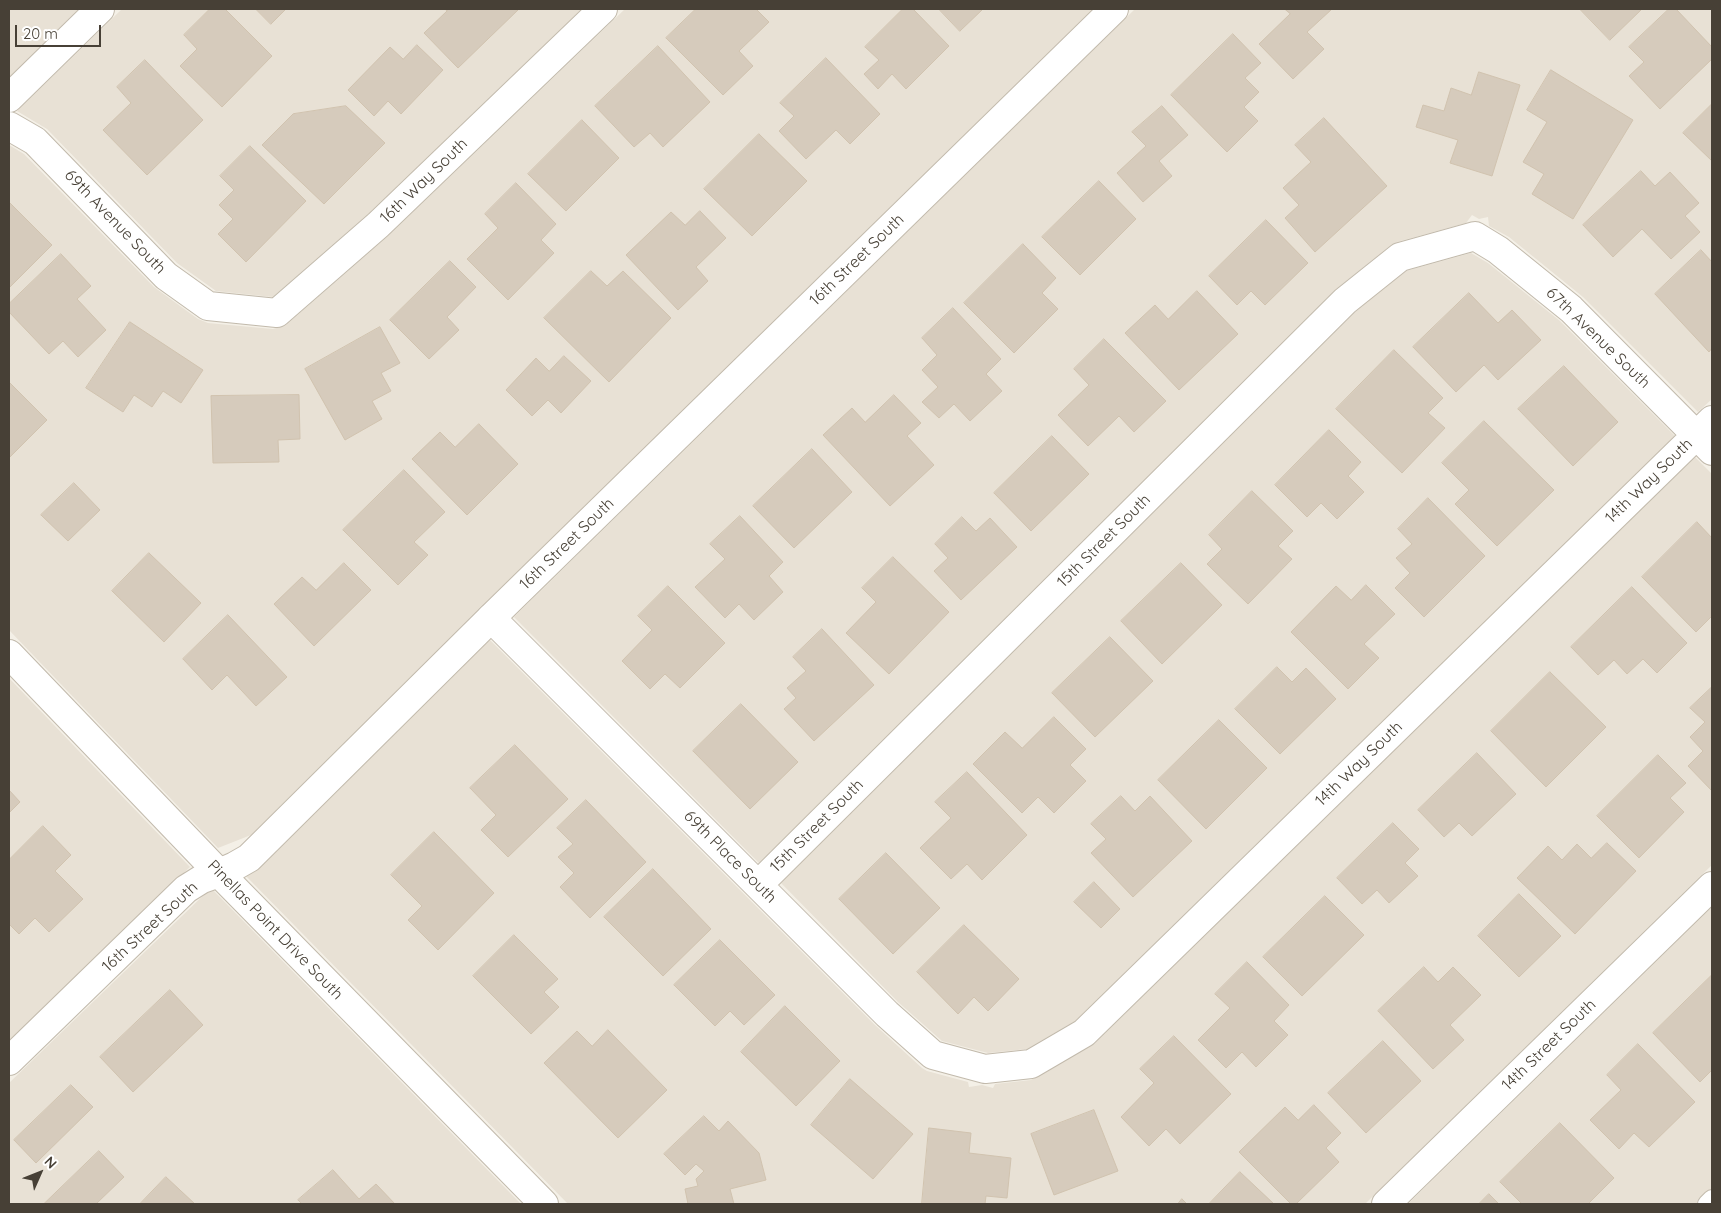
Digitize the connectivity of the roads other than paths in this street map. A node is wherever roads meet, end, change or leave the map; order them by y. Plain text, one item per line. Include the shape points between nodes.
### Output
1 (100, 9) edge
2 (604, 9) edge
3 (1114, 9) edge
4 (9, 98) edge
5 (9, 126) edge
6 (1475, 236) joint
7 (227, 308) joint
8 (1707, 435) edge
9 (491, 618) junction
10 (9, 654) edge
11 (218, 873) junction
12 (758, 885) junction
13 (1712, 886) edge
14 (9, 1061) edge
15 (985, 1069) joint
16 (1712, 1199) edge
17 (544, 1204) edge
18 (1386, 1204) edge
19 (1707, 1204) edge

1 - 4 street
2 - 7 street, 16th Way South via 378,225 277,314
3 - 9 street, 16th Street South
5 - 7 street, 69th Avenue South via 35,140 166,276 208,306
6 - 8 street, 67th Avenue South via 1498,250 1571,309
6 - 12 street, 15th Street South via 1400,257 1345,301
8 - 15 street, 14th Way South via 1084,1033 1031,1064
9 - 11 street, 16th Street South via 249,858
9 - 12 street, 69th Place South
10 - 11 street, Pinellas Point Drive South
11 - 14 street, 16th Street South via 186,889
11 - 17 street, Pinellas Point Drive South
12 - 15 street, 69th Place South via 887,1014 933,1055
13 - 18 street, 14th Street South
16 - 19 lane

